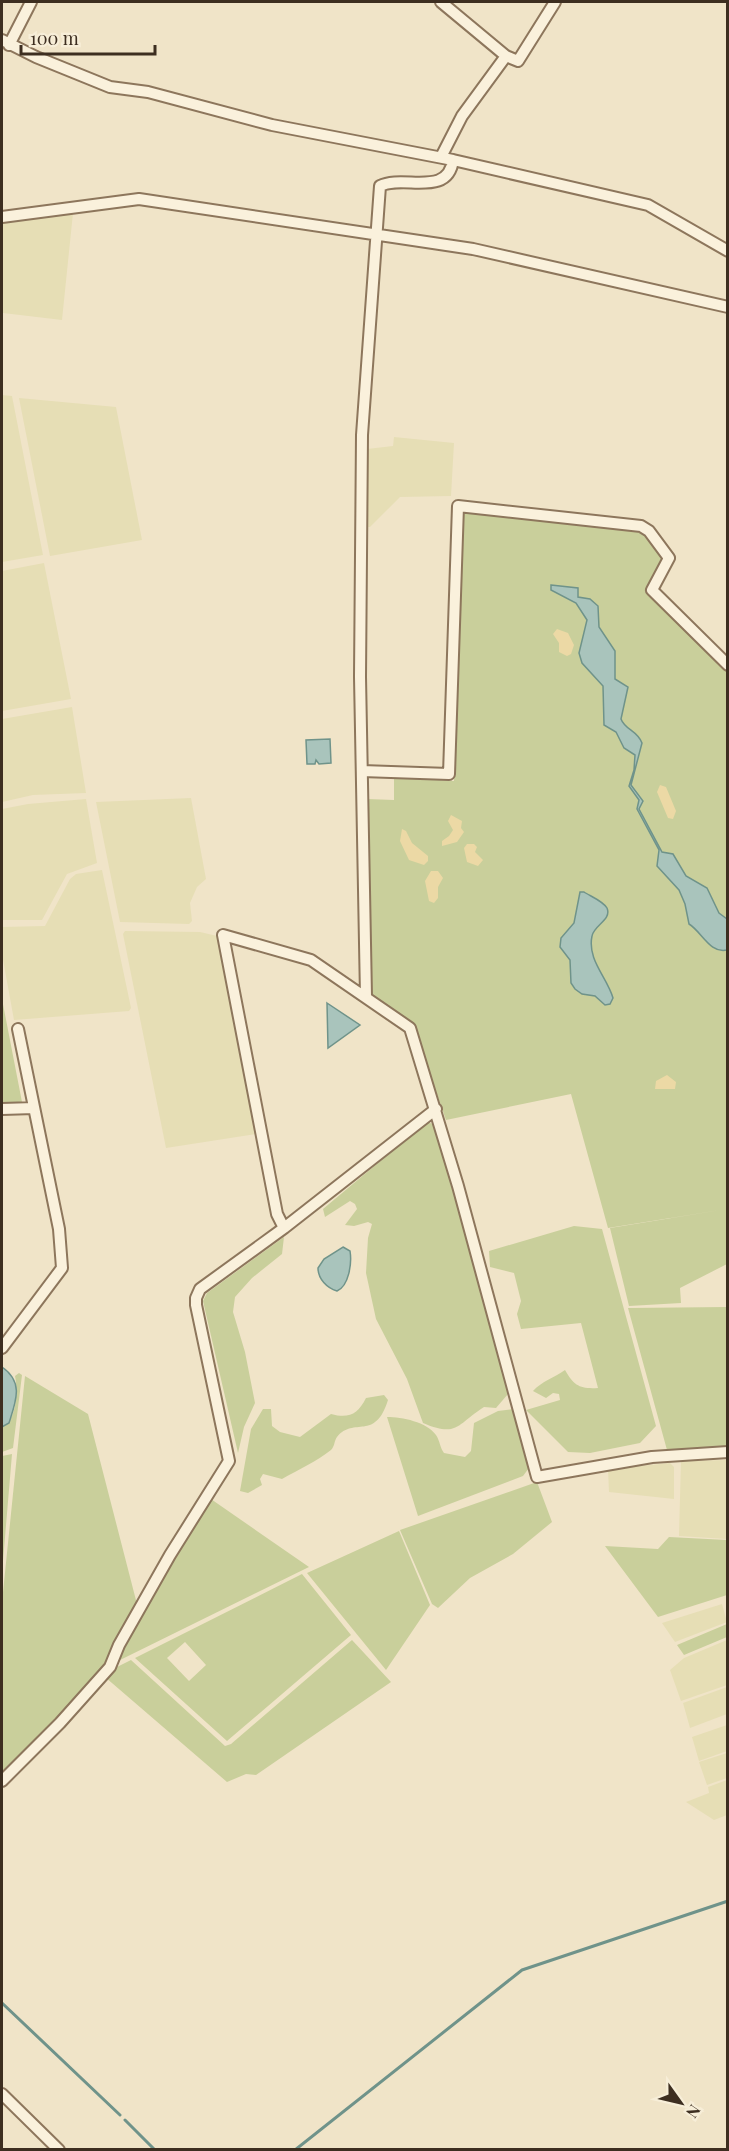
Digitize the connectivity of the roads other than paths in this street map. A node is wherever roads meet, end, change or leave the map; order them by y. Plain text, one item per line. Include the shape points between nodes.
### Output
1 (30, 2) edge
2 (441, 2) edge
3 (555, 2) edge
4 (5, 42) edge
5 (506, 56) junction
6 (441, 158) junction
7 (453, 160) junction
8 (2, 217) edge
9 (376, 234) junction
10 (728, 251) edge
11 (728, 307) edge
12 (728, 665) edge
13 (362, 771) junction
14 (366, 996) junction
15 (18, 1029) dead end
16 (34, 1108) junction
17 (2, 1109) edge
18 (436, 1109) junction
19 (284, 1228) junction
20 (2, 1348) edge
21 (728, 1452) edge
22 (2, 1780) edge
23 (2, 2094) edge
24 (59, 2150) edge

1 - 4 street
2 - 5 street
3 - 5 street via 518,61
4 - 6 street via 110,87 148,92 272,125
5 - 6 street via 462,116
6 - 7 street
7 - 9 street via 452,170 443,179 424,184 390,180 380,186
7 - 10 street via 648,205
8 - 9 street via 139,199
9 - 11 street via 472,249
9 - 13 street via 362,435
12 - 13 street via 652,590 669,558 650,531 641,526 458,506 449,774
13 - 14 street
14 - 18 street via 410,1028
14 - 19 street via 302,956 223,935 277,1214
15 - 16 street
16 - 17 street
16 - 20 street via 59,1229 62,1269
18 - 19 street
18 - 21 street via 537,1477 652,1457
19 - 22 street via 207,1282 196,1298 229,1461 171,1554 110,1667
23 - 24 street

